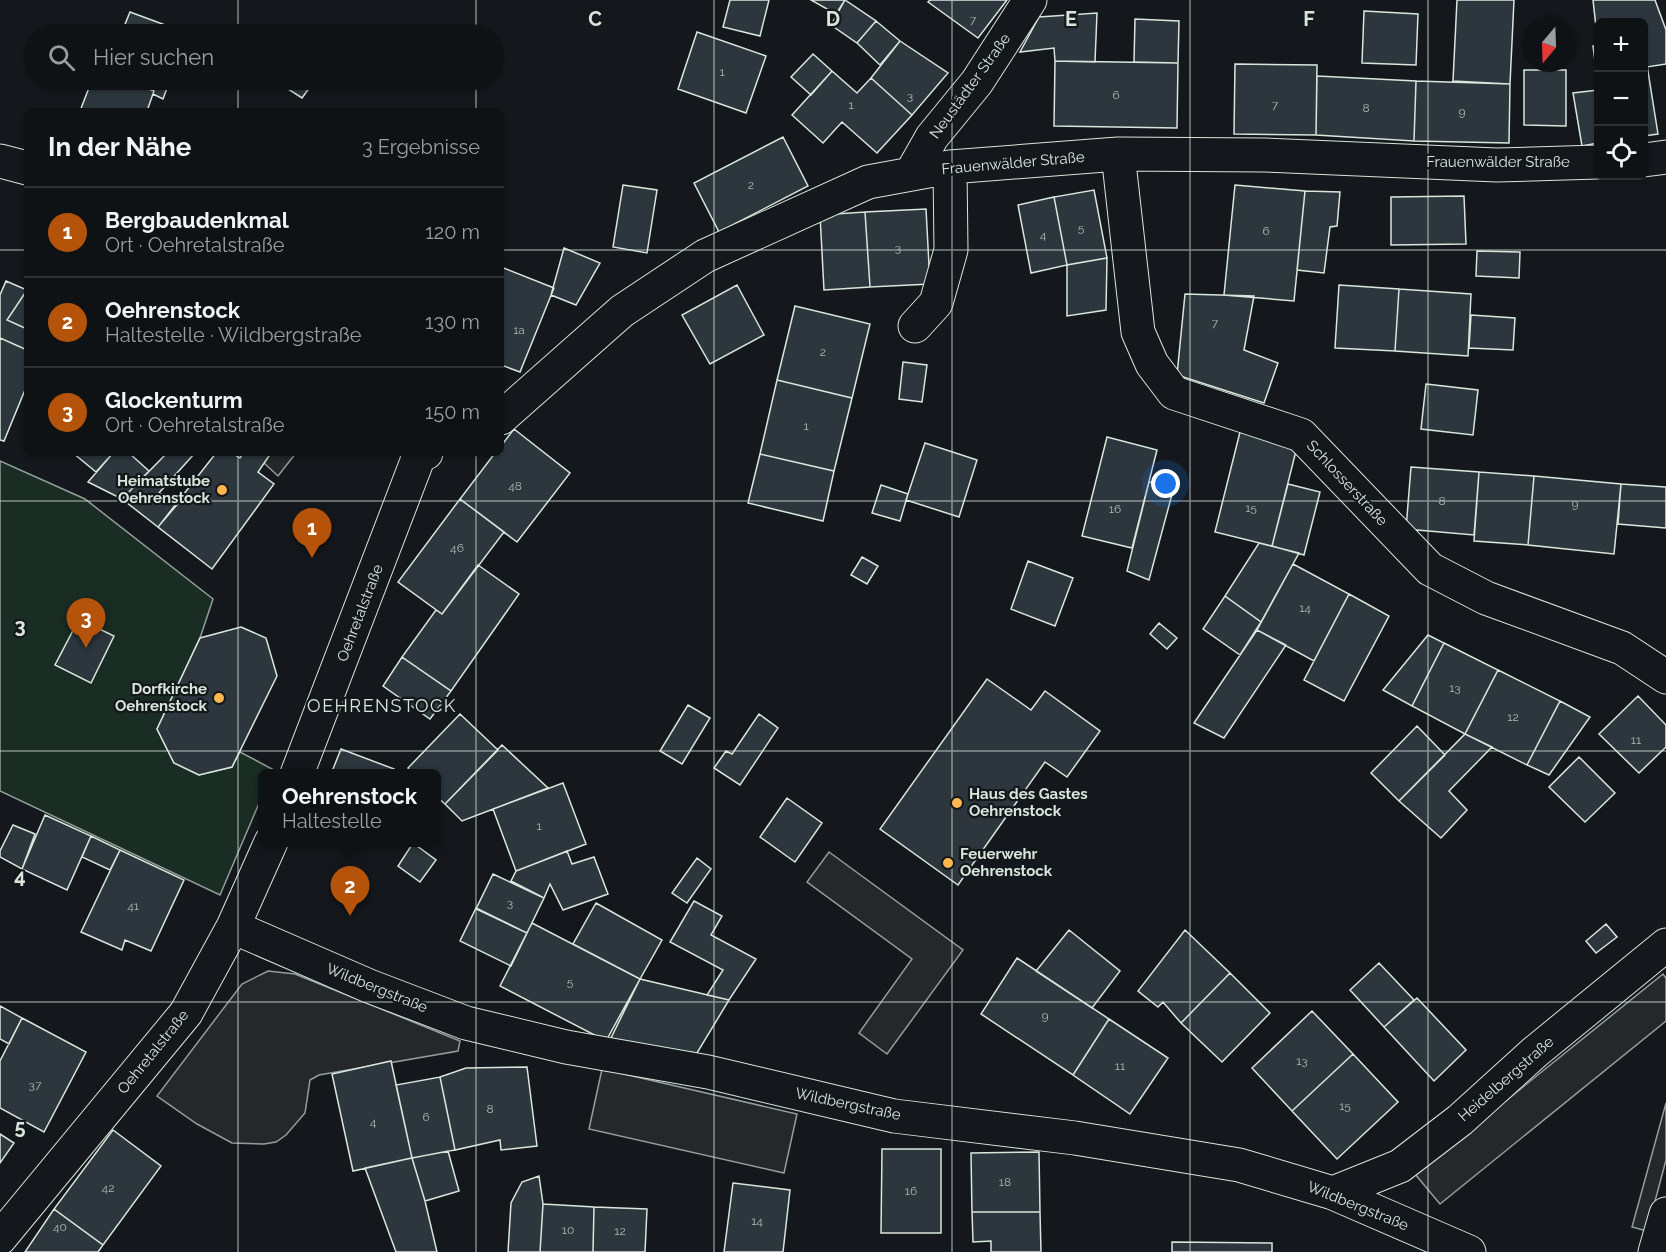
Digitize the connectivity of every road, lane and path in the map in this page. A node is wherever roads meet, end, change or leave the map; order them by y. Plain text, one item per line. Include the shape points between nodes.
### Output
1 (1030, 0) edge
2 (1118, 154) junction
3 (1666, 157) edge
4 (1648, 159) edge
5 (0, 161) edge
6 (1594, 162) edge
7 (24, 167) edge
8 (951, 167) junction
9 (911, 174) junction
10 (915, 326) dead end
11 (504, 415) edge
12 (420, 456) edge
13 (1666, 676) edge
14 (299, 769) edge
15 (269, 847) edge
16 (233, 927) junction
17 (1666, 945) edge
18 (1333, 1193) junction
19 (1666, 1214) edge
20 (0, 1238) edge
21 (1469, 1252) edge
22 (1655, 1252) edge

1 - 9 street, Neustädter Straße via 977,82 932,137
2 - 6 street, Frauenwälder Straße via 1264,155 1497,165
2 - 8 street, Frauenwälder Straße
2 - 13 street, Schlosserstraße via 1138,332 1152,364 1174,393 1301,435 1430,569 1486,598 1622,648
3 - 4 street
5 - 7 street
8 - 9 street, Frauenwälder Straße
8 - 10 street via 951,250 945,277 936,303
9 - 11 street, Frauenwälder Straße via 868,182 705,256 622,311
12 - 14 street, Oehretalstraße
15 - 16 street, Oehretalstraße
16 - 18 street, Wildbergstraße via 369,986 477,1026 566,1047 708,1072 894,1116 1075,1138 1239,1165
16 - 20 street, Oehretalstraße via 186,1013
17 - 18 street, Heidelbergstraße via 1400,1166
18 - 21 street, Wildbergstraße
19 - 22 street

